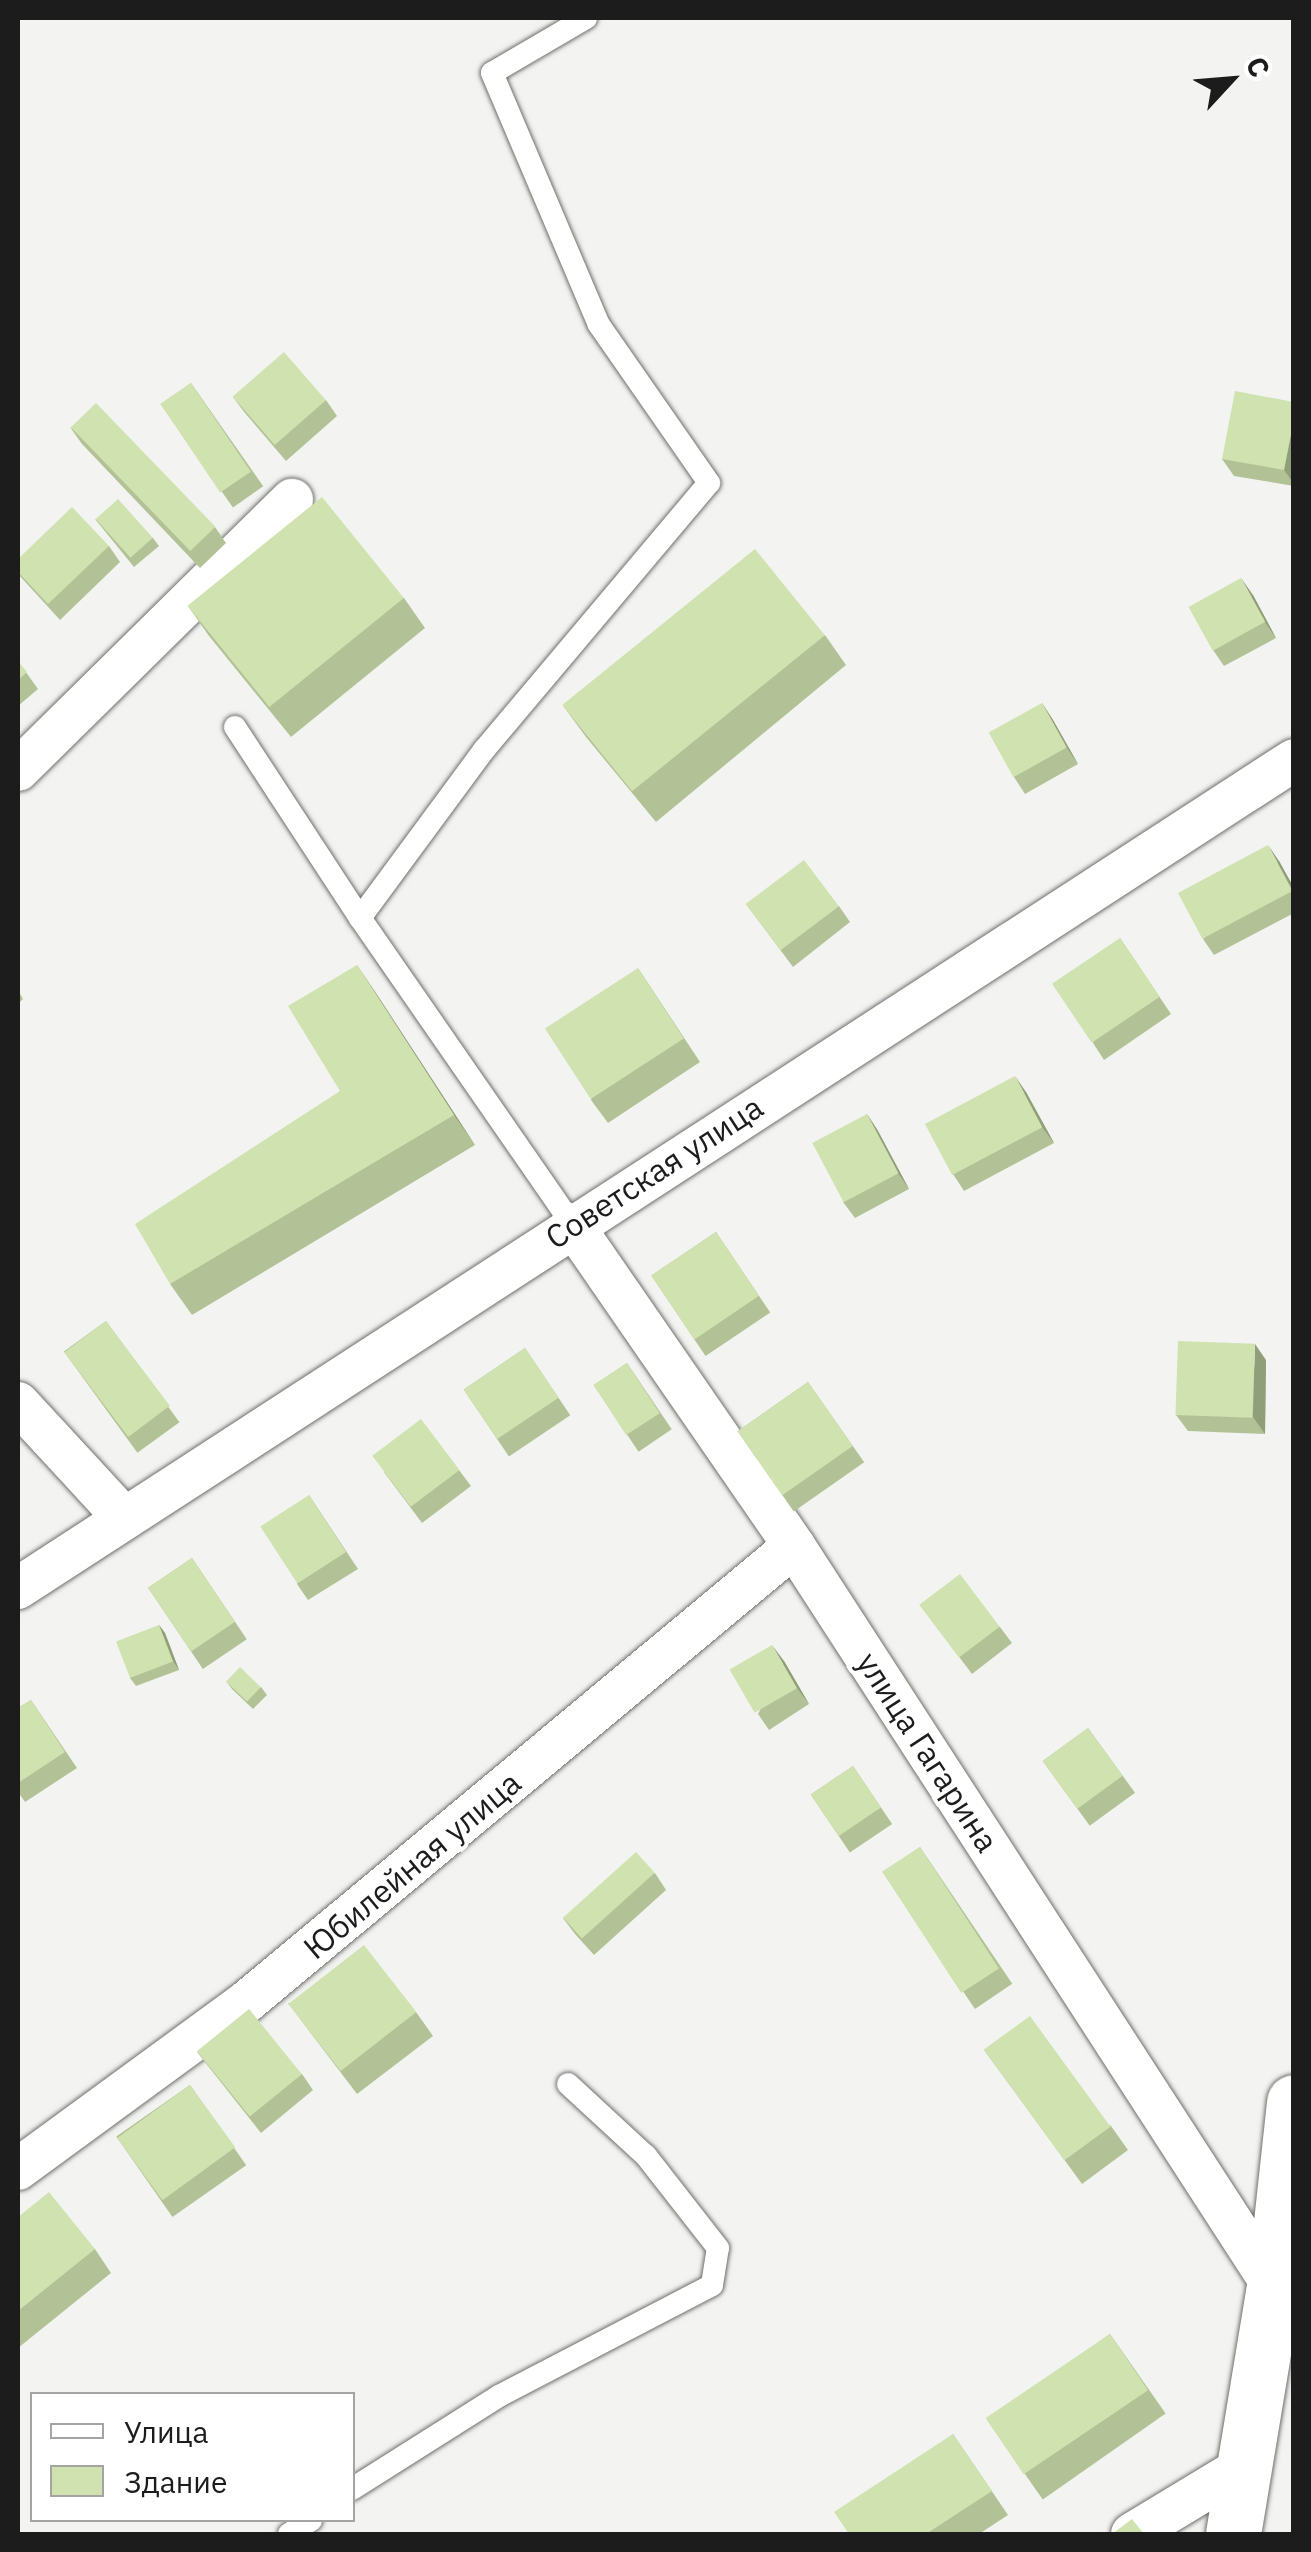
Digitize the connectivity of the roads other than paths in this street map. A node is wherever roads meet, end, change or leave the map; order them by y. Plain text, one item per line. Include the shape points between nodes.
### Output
1 (586, 18) edge
2 (292, 500) dead end
3 (236, 727) dead end
4 (1294, 760) edge
5 (18, 770) edge
6 (360, 918) junction
7 (572, 1224) junction
8 (18, 1403) edge
9 (124, 1518) junction
10 (794, 1546) junction
11 (18, 1588) edge
12 (568, 2084) dead end
13 (1294, 2102) edge
14 (18, 2168) edge
15 (1287, 2294) edge
16 (1244, 2467) junction
17 (355, 2487) edge
18 (1132, 2534) edge
19 (1233, 2534) edge

1 - 6 lane via 492,73 600,324 709,484 484,750
2 - 5 street
3 - 6 lane
4 - 7 street, Советская улица
6 - 7 lane
7 - 9 street, Советская улица
7 - 10 street, улица Гагарина
8 - 9 street
9 - 11 street, Советская улица
10 - 14 street, Юбилейная улица via 245,2003
10 - 15 street, улица Гагарина
12 - 17 lane via 646,2156 718,2248 712,2285 499,2396
13 - 15 street
15 - 16 street
16 - 18 street
16 - 19 street

